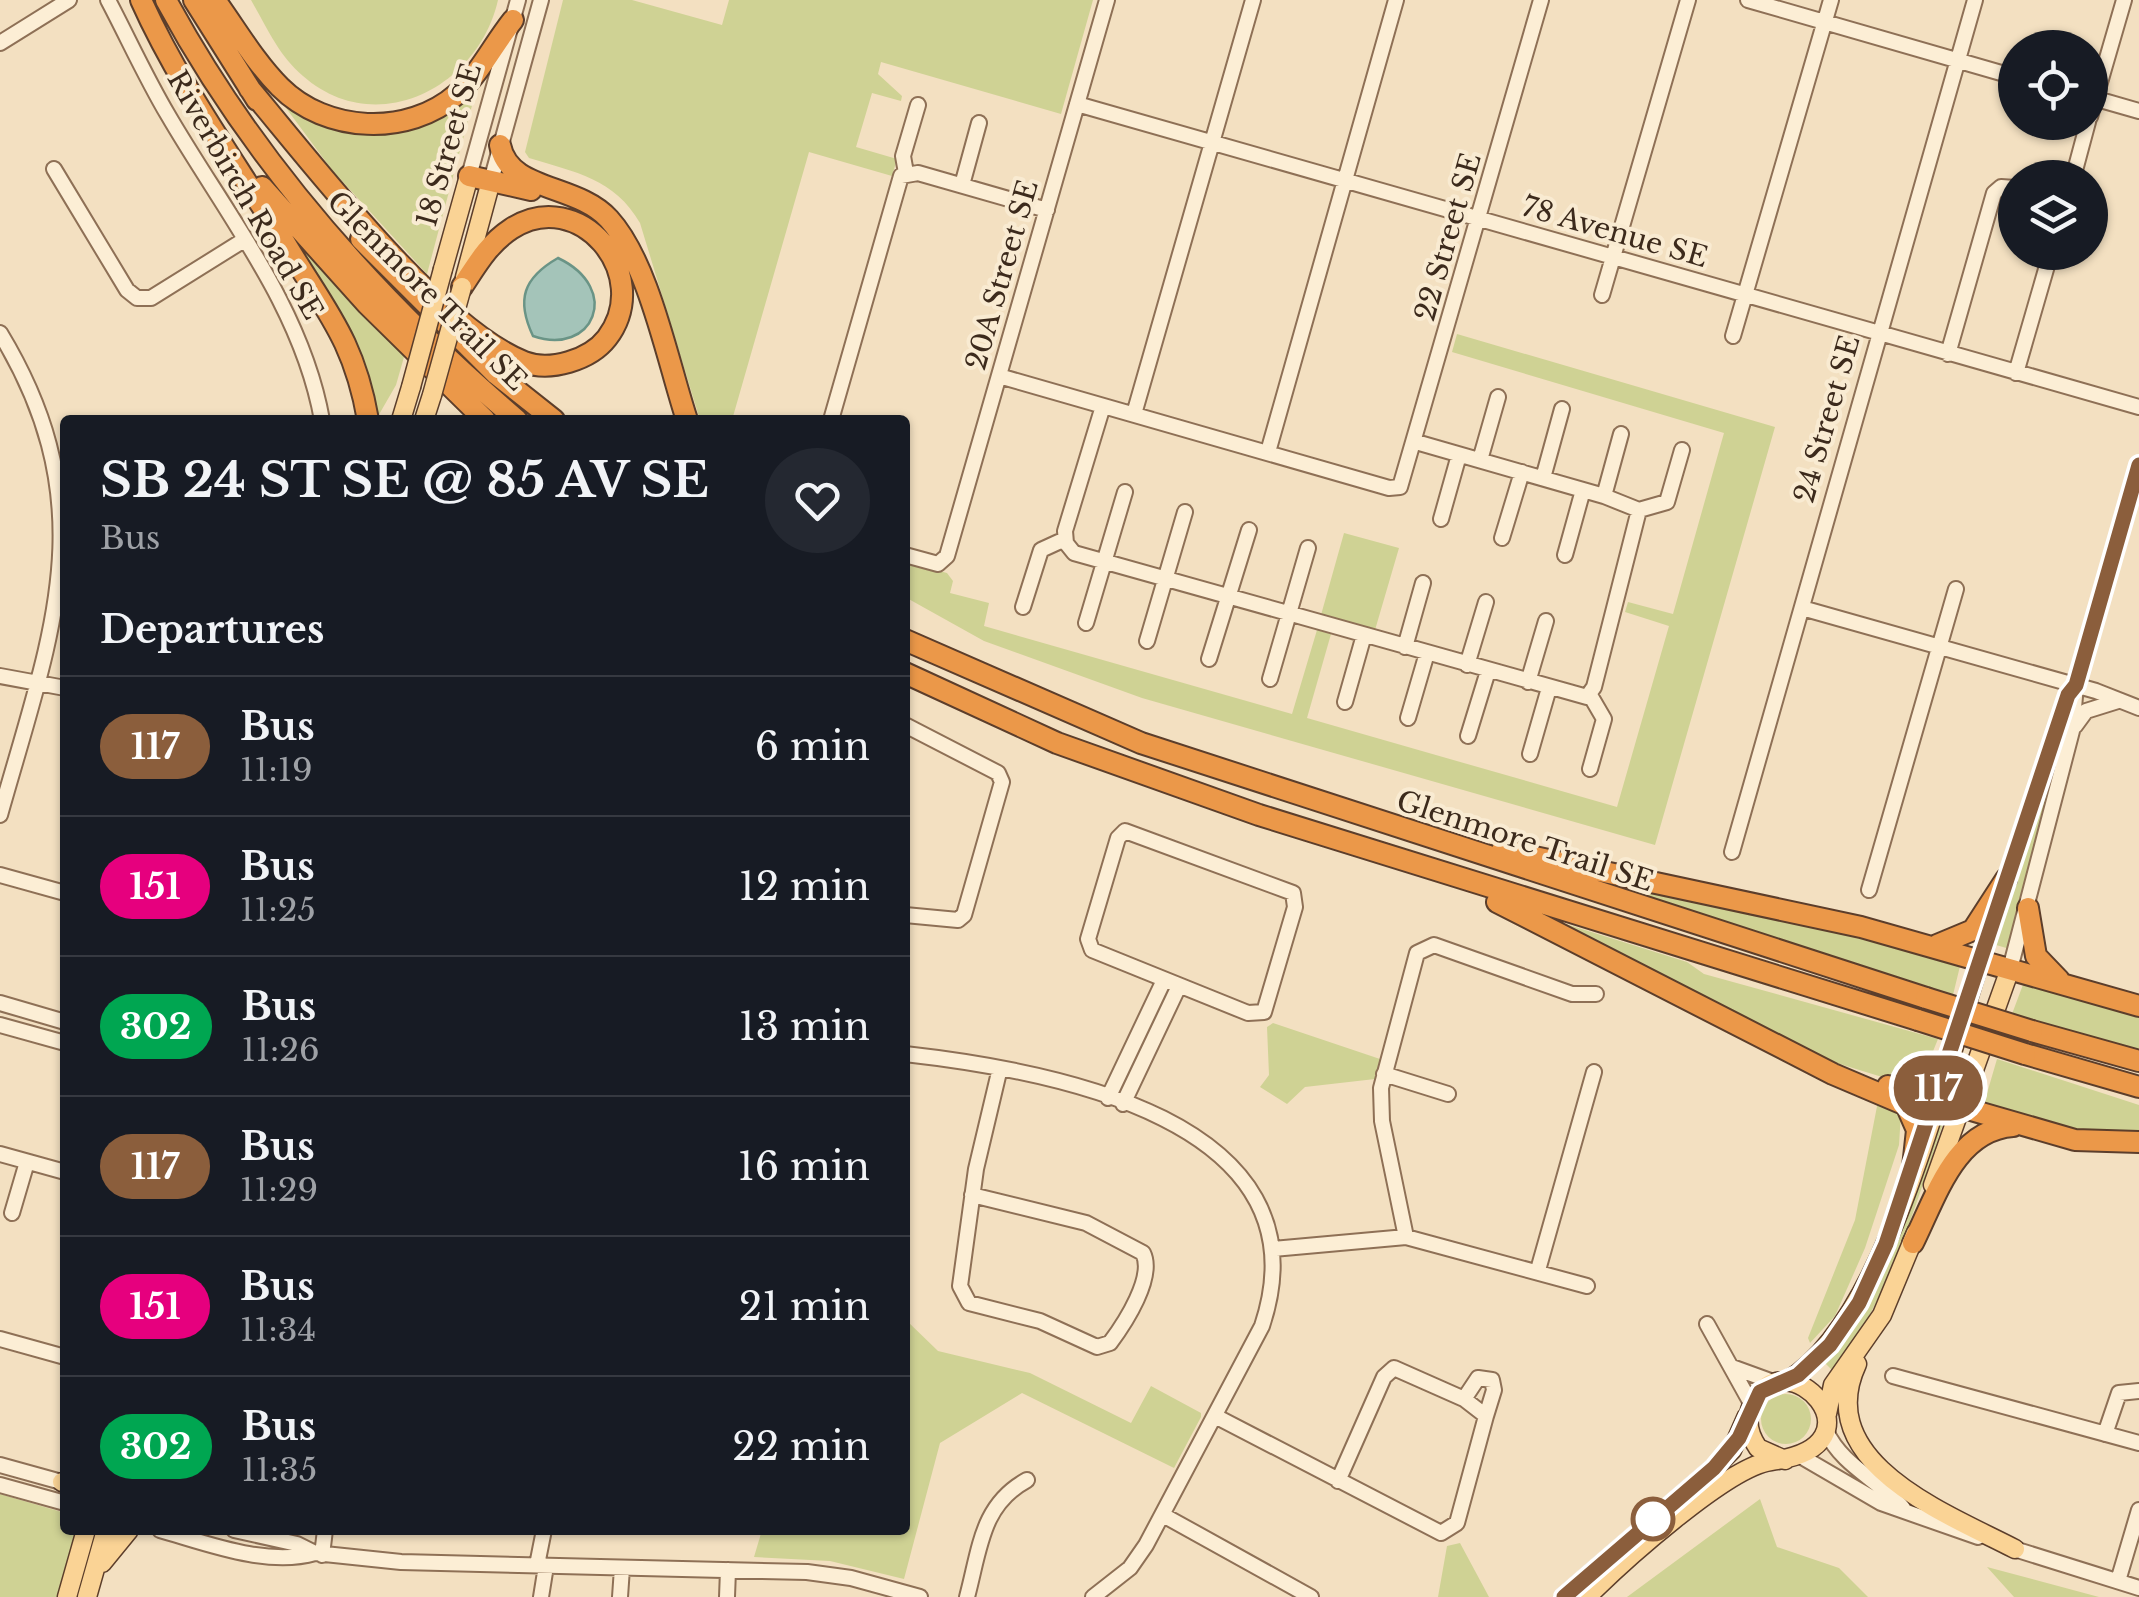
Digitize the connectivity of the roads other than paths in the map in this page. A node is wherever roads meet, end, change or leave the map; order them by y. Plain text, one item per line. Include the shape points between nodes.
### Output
1 (69, 0) edge
2 (108, 0) edge
3 (141, 0) edge
4 (166, 0) edge
5 (194, 0) edge
6 (215, 0) edge
7 (541, 0) edge
8 (1107, 0) edge
9 (1252, 0) edge
10 (1396, 0) edge
11 (1541, 0) edge
12 (1688, 0) edge
13 (1748, 0) edge
14 (1831, 0) edge
15 (1975, 0) edge
16 (2124, 0) edge
17 (516, 10) edge
18 (1825, 22) junction
19 (0, 43) edge
20 (2108, 49) edge
21 (1958, 60) junction
22 (1998, 71) edge
23 (249, 88) junction
24 (2108, 102) edge
25 (1077, 104) junction
26 (918, 105) dead end
27 (2139, 111) edge
28 (979, 123) dead end
29 (1212, 142) junction
30 (500, 146) junction
31 (236, 160) junction
32 (54, 169) dead end
33 (906, 173) junction
34 (469, 176) junction
35 (1344, 180) junction
36 (491, 181) junction
37 (962, 185) junction
38 (1998, 192) edge
39 (582, 201) junction
40 (1047, 210) junction
41 (1478, 219) junction
42 (244, 240) junction
43 (1612, 258) junction
44 (2046, 270) edge
45 (462, 287) junction
46 (1602, 295) dead end
47 (1745, 296) junction
48 (0, 333) edge
49 (1880, 334) junction
50 (1733, 336) dead end
51 (1948, 354) junction
52 (2016, 373) junction
53 (999, 376) junction
54 (1498, 398) dead end
55 (1103, 406) junction
56 (2139, 407) edge
57 (1562, 410) dead end
58 (1134, 414) junction
59 (321, 415) edge
60 (367, 415) edge
61 (403, 415) edge
62 (426, 415) edge
63 (480, 415) edge
64 (512, 415) edge
65 (548, 415) edge
66 (685, 415) edge
67 (832, 415) edge
68 (1621, 434) dead end
69 (1416, 442) junction
70 (1682, 450) dead end
71 (1268, 452) junction
72 (1459, 454) junction
73 (1480, 460) junction
74 (2139, 465) edge
75 (1522, 472) junction
76 (1543, 478) junction
77 (1583, 490) junction
78 (1126, 492) dead end
79 (1604, 496) junction
80 (60, 508) edge
81 (1640, 510) junction
82 (1185, 512) dead end
83 (1441, 519) dead end
84 (1249, 530) dead end
85 (1502, 538) dead end
86 (1065, 539) junction
87 (1308, 548) dead end
88 (1564, 555) dead end
89 (910, 556) edge
90 (1103, 562) junction
91 (60, 575) edge
92 (1166, 580) junction
93 (1422, 583) dead end
94 (1956, 589) dead end
95 (1227, 597) junction
96 (1486, 602) dead end
97 (1023, 607) dead end
98 (1802, 608) junction
99 (1288, 614) junction
100 (1546, 621) dead end
101 (1086, 623) dead end
102 (910, 631) edge
103 (1364, 636) junction
104 (1147, 641) dead end
105 (910, 642) edge
106 (1940, 646) junction
107 (1405, 647) junction
108 (1427, 654) junction
109 (1209, 659) dead end
110 (1467, 665) junction
111 (1488, 671) junction
112 (910, 675) edge
113 (0, 676) edge
114 (1270, 679) dead end
115 (1528, 682) junction
116 (37, 683) junction
117 (910, 685) edge
118 (2076, 685) junction
119 (60, 687) edge
120 (1548, 688) junction
121 (1019, 691) junction
122 (1590, 695) junction
123 (1345, 702) dead end
124 (2132, 704) edge
125 (1408, 718) dead end
126 (1002, 721) junction
127 (910, 728) edge
128 (2072, 731) junction
129 (1468, 736) dead end
130 (1530, 754) dead end
131 (1590, 769) dead end
132 (0, 815) edge
133 (1416, 833) junction
134 (1732, 852) dead end
135 (1408, 863) junction
136 (0, 874) edge
137 (2006, 879) junction
138 (1869, 890) dead end
139 (60, 892) edge
140 (2028, 908) junction
141 (910, 915) edge
142 (1936, 946) junction
143 (1981, 958) junction
144 (2010, 969) junction
145 (1172, 983) junction
146 (2064, 984) junction
147 (1596, 994) dead end
148 (0, 1003) edge
149 (2139, 1006) edge
150 (60, 1021) edge
151 (0, 1024) edge
152 (60, 1042) edge
153 (910, 1055) edge
154 (1801, 1057) junction
155 (2139, 1061) edge
156 (1000, 1068) junction
157 (1594, 1072) dead end
158 (1384, 1074) junction
159 (2139, 1087) edge
160 (1448, 1094) dead end
161 (1935, 1099) junction
162 (1116, 1101) junction
163 (1961, 1107) junction
164 (2025, 1126) junction
165 (2139, 1142) edge
166 (0, 1154) edge
167 (27, 1162) junction
168 (1913, 1167) junction
169 (60, 1171) edge
170 (972, 1195) junction
171 (12, 1213) dead end
172 (1406, 1237) junction
173 (1913, 1243) junction
174 (1273, 1250) junction
175 (1538, 1270) junction
176 (1588, 1286) dead end
177 (1707, 1324) dead end
178 (0, 1339) edge
179 (1862, 1344) junction
180 (60, 1357) edge
181 (1731, 1366) junction
182 (1893, 1376) dead end
183 (1782, 1382) junction
184 (2139, 1391) edge
185 (1464, 1400) junction
186 (1750, 1408) junction
187 (1216, 1416) junction
188 (1486, 1416) junction
189 (1826, 1423) junction
190 (2106, 1434) junction
191 (2139, 1443) edge
192 (1794, 1459) junction
193 (0, 1465) edge
194 (1027, 1480) dead end
195 (60, 1481) edge
196 (1338, 1481) junction
197 (0, 1484) edge
198 (60, 1502) edge
199 (1904, 1508) junction
200 (2139, 1510) edge
201 (1163, 1515) junction
202 (85, 1535) edge
203 (105, 1535) edge
204 (126, 1535) edge
205 (181, 1535) edge
206 (256, 1535) edge
207 (323, 1535) edge
208 (544, 1535) edge
209 (2016, 1549) junction
210 (319, 1554) junction
211 (542, 1566) junction
212 (622, 1568) junction
213 (728, 1570) junction
214 (2118, 1581) junction
215 (2139, 1588) edge
216 (88, 1591) edge
217 (67, 1597) edge
218 (541, 1597) edge
219 (620, 1597) edge
220 (728, 1597) edge
221 (920, 1597) edge
222 (968, 1597) edge
223 (1093, 1597) edge
224 (1311, 1597) edge
225 (1564, 1597) edge
226 (1588, 1597) edge

1 - 19 street
2 - 42 street, Riverbirch Road SE
3 - 31 highway via 186,86
4 - 64 highway, Glenmore Trail SE via 310,213
5 - 23 highway, Glenmore Trail SE
6 - 17 highway via 281,88 326,116 369,124 413,118 454,96 477,74
7 - 30 street, 18 Street SE
8 - 25 street, 20A Street SE
9 - 29 street
10 - 35 street
11 - 41 street, 22 Street SE
12 - 43 street
13 - 18 street
14 - 18 street
15 - 21 street, 24 Street SE
16 - 20 street
17 - 34 street, 18 Street SE
18 - 21 street
18 - 47 street
21 - 22 street
21 - 49 street, 24 Street SE
23 - 45 highway via 366,225 456,317 526,363 565,363 606,340 624,287 616,258 600,238 562,219 514,226 488,248
23 - 65 highway, Glenmore Trail SE via 315,183 392,273
24 - 27 street
25 - 29 street, 78 Avenue SE
25 - 40 street, 20A Street SE
26 - 33 street via 903,156
28 - 37 street
29 - 35 street, 78 Avenue SE
29 - 58 street
30 - 36 street, 18 Street SE
30 - 39 highway via 515,174
31 - 60 highway via 343,332
31 - 63 highway
32 - 42 street via 137,298 151,298
33 - 37 street
33 - 67 street via 898,182
34 - 36 highway
34 - 61 main road, 18 Street SE, bridge
35 - 41 street, 78 Avenue SE
35 - 71 street
36 - 39 highway
36 - 45 main road, 18 Street SE
37 - 40 street
38 - 51 street
39 - 66 highway via 610,220 624,243
40 - 53 street, 20A Street SE
41 - 43 street, 78 Avenue SE
41 - 69 street, 22 Street SE
42 - 59 street, Riverbirch Road SE via 302,347
43 - 46 street
43 - 47 street, 78 Avenue SE
44 - 52 street
45 - 62 main road, 18 Street SE, bridge
47 - 49 street, 78 Avenue SE
47 - 50 street
48 - 80 street via 32,388 50,439
49 - 51 street, 78 Avenue SE
49 - 98 street, 24 Street SE
51 - 52 street, 78 Avenue SE
52 - 56 street, 78 Avenue SE
53 - 55 street
53 - 89 street, 20A Street SE via 943,562
54 - 73 street
55 - 58 street
55 - 86 street
57 - 76 street
58 - 71 street
68 - 79 street
69 - 71 street, 22 Street SE via 1400,487 1389,488
69 - 72 street
70 - 81 street via 1667,502
72 - 73 street
72 - 83 street
73 - 75 street
74 - 118 street
75 - 76 street
75 - 85 street
76 - 77 street
77 - 79 street
77 - 88 street
78 - 90 street
79 - 81 street
81 - 122 street
82 - 92 street
84 - 95 street
86 - 90 street via 1074,553
86 - 97 street via 1041,550
87 - 99 street
90 - 92 street
90 - 101 street
91 - 116 street
92 - 95 street
92 - 104 street
93 - 107 street
94 - 106 street
95 - 99 street
95 - 109 street
96 - 110 street
98 - 106 street
98 - 134 street, 24 Street SE
99 - 103 street
99 - 114 street
100 - 115 street
102 - 121 highway
103 - 107 street
103 - 123 street
105 - 121 highway, Glenmore Trail SE
106 - 118 street
106 - 138 street
107 - 108 street
108 - 110 street
108 - 125 street
110 - 111 street
111 - 115 street
111 - 129 street
112 - 126 highway, Glenmore Trail SE
113 - 116 street
115 - 120 street
116 - 119 street
116 - 132 street
117 - 126 highway
118 - 124 street
118 - 128 street
118 - 137 street
120 - 122 street
120 - 130 street
121 - 133 highway, Glenmore Trail SE via 1141,744
122 - 131 street via 1604,719
124 - 128 street via 2086,711
126 - 135 highway, Glenmore Trail SE
127 - 141 street via 1002,780 964,914 958,920
128 - 140 street
133 - 142 highway
133 - 155 highway, Glenmore Trail SE, bridge
135 - 154 highway via 1550,926
135 - 159 highway, Glenmore Trail SE, bridge
136 - 139 street
137 - 142 highway via 1972,930
137 - 143 street
140 - 144 street
140 - 146 highway via 2036,956
142 - 143 highway
143 - 144 highway
143 - 161 main road
144 - 146 highway
144 - 163 main road
145 - 145 street via 1102,956 1089,944 1125,831 1296,896 1264,1012 1248,1013
145 - 162 street
146 - 149 highway
147 - 158 street via 1572,994 1441,946 1424,947 1415,956
148 - 150 street
151 - 152 street
153 - 156 street
154 - 161 highway
154 - 168 highway via 1906,1105 1917,1130
156 - 162 street
156 - 170 street
157 - 175 street
158 - 160 street
158 - 172 street via 1380,1111
161 - 163 highway
161 - 168 main road
162 - 174 street via 1186,1130 1224,1155 1254,1194
163 - 164 highway
163 - 173 main road
164 - 165 highway via 2075,1140
164 - 173 highway via 1974,1137
166 - 167 street
167 - 169 street
167 - 171 street
168 - 183 main road via 1859,1303 1830,1345
170 - 170 street via 1086,1224 1143,1253 1142,1282 1110,1343 1097,1346 963,1298
172 - 174 street
172 - 175 street
173 - 179 main road
174 - 187 street via 1262,1326
175 - 176 street
177 - 181 street
178 - 180 street
179 - 189 main road via 1833,1385
179 - 209 main road via 1847,1393 1860,1447 1876,1466 1938,1508
181 - 183 street
181 - 186 street
182 - 190 street
183 - 186 main road via 1760,1392
183 - 189 main road via 1815,1393
184 - 190 street via 2119,1393
185 - 188 street
185 - 188 street via 1478,1378 1492,1380
185 - 196 street via 1401,1368 1388,1372
186 - 192 main road via 1755,1443 1766,1454
186 - 225 main road via 1739,1438 1714,1468
187 - 196 street
187 - 201 street
188 - 196 street via 1457,1523 1447,1532
189 - 192 main road via 1817,1446
189 - 199 street via 1834,1448
190 - 191 street
192 - 199 street
192 - 226 main road via 1758,1464 1728,1480
193 - 195 street
194 - 222 street via 1004,1493 992,1512
197 - 198 street
199 - 209 street
200 - 214 street
201 - 223 street via 1130,1568
201 - 224 street
202 - 217 main road
203 - 216 main road
204 - 216 main road
205 - 210 street via 270,1556
206 - 210 street
207 - 210 street
208 - 211 street
209 - 214 street
210 - 211 street
211 - 212 street
211 - 218 street
212 - 213 street
212 - 219 street
213 - 220 street
213 - 221 street via 828,1574
214 - 215 street

